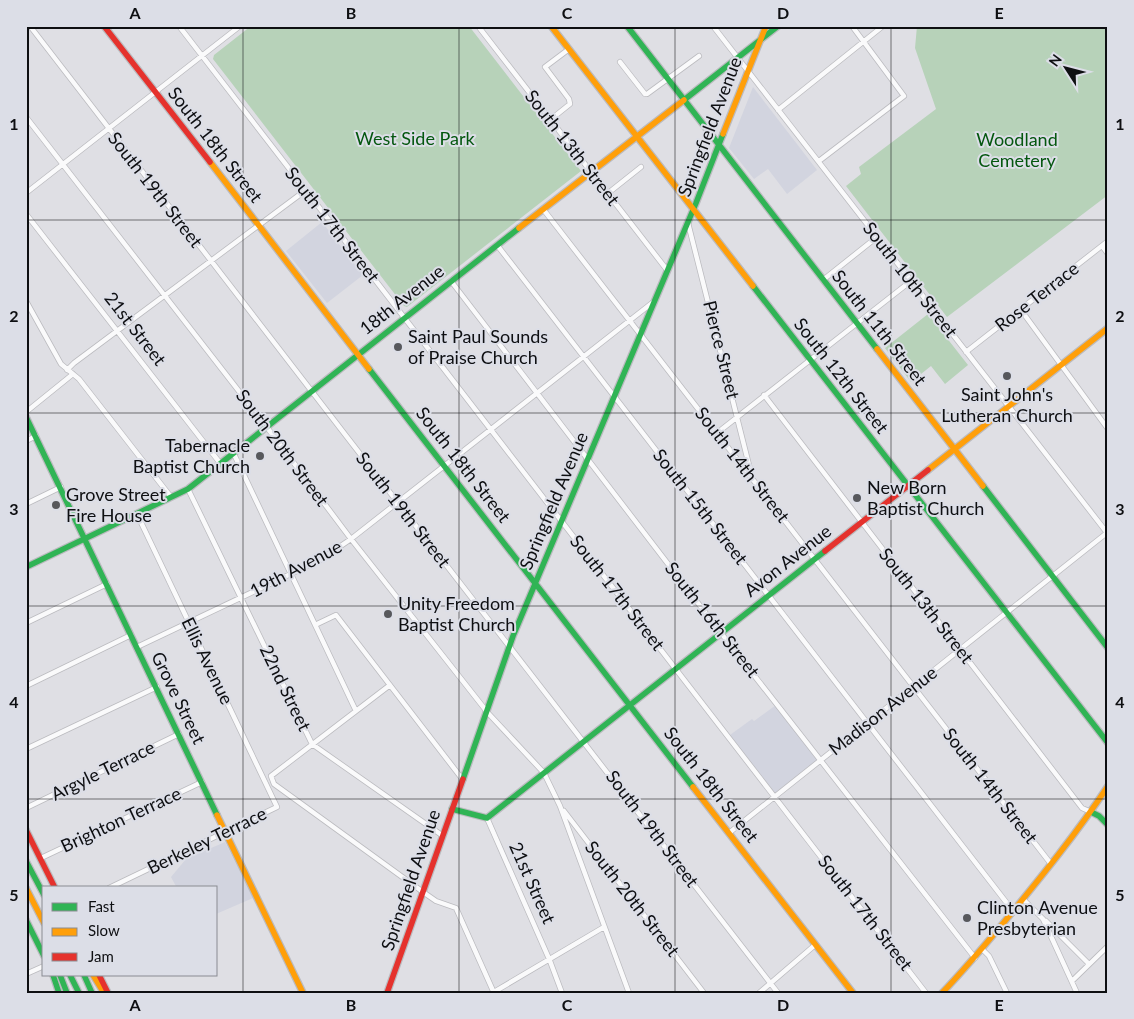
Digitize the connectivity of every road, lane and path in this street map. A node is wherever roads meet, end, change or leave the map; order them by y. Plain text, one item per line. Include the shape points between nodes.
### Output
1 (30, 26) edge
2 (104, 26) edge
3 (179, 26) edge
4 (240, 26) edge
5 (478, 26) edge
6 (551, 26) edge
7 (627, 26) edge
8 (713, 26) edge
9 (766, 26) edge
10 (778, 26) edge
11 (852, 26) edge
12 (883, 26) edge
13 (760, 41) junction
14 (864, 41) junction
15 (569, 49) junction
16 (202, 56) junction
17 (699, 56) dead end
18 (738, 59) junction
19 (620, 62) dead end
20 (748, 71) junction
21 (667, 78) junction
22 (155, 92) junction
23 (684, 101) junction
24 (778, 110) junction
25 (26, 117) edge
26 (550, 120) junction
27 (108, 129) junction
28 (637, 137) junction
29 (719, 146) junction
30 (818, 161) junction
31 (63, 165) junction
32 (642, 167) dead end
33 (591, 173) junction
34 (306, 190) junction
35 (26, 193) edge
36 (607, 194) junction
37 (544, 209) junction
38 (693, 209) junction
39 (26, 214) edge
40 (688, 222) junction
41 (258, 225) junction
42 (877, 237) junction
43 (1108, 241) edge
44 (497, 245) junction
45 (1102, 246) junction
46 (1108, 254) edge
47 (210, 261) junction
48 (667, 270) junction
49 (823, 280) junction
50 (451, 281) junction
51 (911, 281) junction
52 (164, 295) junction
53 (26, 302) edge
54 (654, 302) junction
55 (1021, 310) junction
56 (404, 318) junction
57 (630, 320) junction
58 (856, 323) junction
59 (1108, 328) edge
60 (117, 330) junction
61 (640, 333) junction
62 (966, 352) junction
63 (358, 354) junction
64 (584, 357) junction
65 (809, 360) junction
66 (1061, 365) junction
67 (67, 370) junction
68 (73, 374) junction
69 (310, 391) junction
70 (537, 393) junction
71 (764, 395) junction
72 (614, 396) junction
73 (1009, 406) junction
74 (26, 412) edge
75 (26, 417) edge
76 (737, 417) junction
77 (266, 426) junction
78 (1108, 429) edge
79 (490, 430) junction
80 (717, 433) junction
81 (36, 436) junction
82 (26, 441) edge
83 (954, 450) junction
84 (233, 452) junction
85 (588, 460) junction
86 (220, 463) junction
87 (444, 466) junction
88 (753, 479) junction
89 (907, 486) junction
90 (61, 487) junction
91 (188, 489) junction
92 (171, 497) junction
93 (397, 503) junction
94 (26, 504) edge
95 (137, 514) junction
96 (562, 522) junction
97 (861, 522) junction
98 (1107, 533) edge
99 (86, 539) junction
100 (351, 539) junction
101 (814, 559) junction
102 (26, 567) edge
103 (292, 573) junction
104 (1052, 576) junction
105 (107, 584) junction
106 (536, 584) junction
107 (768, 596) junction
108 (241, 598) junction
109 (1006, 613) junction
110 (189, 622) junction
111 (26, 623) edge
112 (316, 625) junction
113 (721, 633) junction
114 (131, 634) junction
115 (137, 647) junction
116 (509, 647) junction
117 (1108, 648) edge
118 (960, 650) junction
119 (676, 668) junction
120 (390, 685) junction
121 (26, 686) edge
122 (157, 687) junction
123 (913, 687) junction
124 (630, 705) junction
125 (356, 711) junction
126 (486, 712) junction
127 (868, 723) junction
128 (179, 734) junction
129 (584, 741) junction
130 (1108, 743) edge
131 (312, 744) junction
132 (26, 749) edge
133 (821, 760) junction
134 (544, 773) junction
135 (463, 780) junction
136 (202, 782) junction
137 (1108, 786) edge
138 (775, 796) junction
139 (560, 806) junction
140 (277, 807) joint
141 (26, 808) edge
142 (452, 809) junction
143 (1091, 812) junction
144 (487, 818) junction
145 (1108, 825) edge
146 (26, 830) edge
147 (226, 832) junction
148 (729, 833) junction
149 (443, 836) junction
150 (40, 858) junction
151 (26, 861) edge
152 (1051, 864) junction
153 (54, 886) edge
154 (113, 886) edge
155 (26, 888) edge
156 (42, 889) edge
157 (423, 892) junction
158 (1023, 899) junction
159 (35, 905) junction
160 (1013, 911) junction
161 (42, 919) edge
162 (1043, 919) junction
163 (26, 920) edge
164 (42, 924) edge
165 (604, 928) junction
166 (815, 945) junction
167 (1108, 946) edge
168 (982, 949) junction
169 (42, 952) edge
170 (975, 958) junction
171 (550, 961) junction
172 (1089, 964) junction
173 (42, 967) edge
174 (26, 974) edge
175 (53, 976) edge
176 (60, 976) edge
177 (70, 976) edge
178 (84, 976) edge
179 (94, 976) edge
180 (100, 976) edge
181 (1072, 981) junction
182 (770, 983) junction
183 (389, 991) edge
184 (494, 992) edge
185 (59, 993) edge
186 (67, 993) edge
187 (79, 993) edge
188 (92, 993) edge
189 (104, 993) edge
190 (108, 993) edge
191 (303, 993) edge
192 (562, 993) edge
193 (629, 993) edge
194 (704, 993) edge
195 (759, 993) edge
196 (778, 993) edge
197 (853, 993) edge
198 (926, 993) edge
199 (942, 993) edge
200 (1007, 993) edge
201 (1077, 993) edge

1 - 27 street, South 19th Street
2 - 22 main road, South 18th Street
3 - 16 street, South 17th Street
4 - 16 street
5 - 26 street, South 13th Street
6 - 15 main road, South 12th Street
7 - 21 main road, South 11th Street
8 - 18 street, South 10th Street
9 - 13 main road, Springfield Avenue
10 - 13 main road, 18th Avenue
11 - 14 street
12 - 14 street
13 - 18 main road, 18th Avenue
13 - 20 main road, Springfield Avenue
14 - 24 street
14 - 30 street via 904,96
15 - 26 street via 545,67 570,99 570,104
15 - 28 main road, South 12th Street
16 - 22 street
16 - 34 street, South 17th Street
17 - 21 street
18 - 20 street, South 10th Street
18 - 23 main road, 18th Avenue
19 - 21 street via 645,94
20 - 24 street, South 10th Street
20 - 29 main road, Springfield Avenue
21 - 23 main road, South 11th Street
22 - 27 street
22 - 41 main road, South 18th Street
23 - 28 main road, 18th Avenue
23 - 29 main road, South 11th Street
24 - 30 street, South 10th Street
25 - 31 street, South 20th Street
26 - 33 street, South 13th Street
27 - 31 street
27 - 47 street, South 19th Street
28 - 33 main road, 18th Avenue
28 - 38 main road, South 12th Street
29 - 38 main road, Springfield Avenue
29 - 49 main road, South 11th Street
30 - 42 street, South 10th Street
31 - 35 street
31 - 52 street, South 20th Street
32 - 36 street
33 - 36 street, South 13th Street
33 - 37 main road, 18th Avenue
34 - 41 street
34 - 56 street, South 17th Street
36 - 48 street, South 13th Street
37 - 44 main road, 18th Avenue
37 - 57 street, South 14th Street
38 - 40 main road, Springfield Avenue
38 - 65 main road, South 12th Street
39 - 60 street, 21st Street
40 - 48 main road, Springfield Avenue
40 - 76 street, Pierce Street
41 - 47 street
41 - 63 main road, South 18th Street
42 - 49 street
42 - 51 street, South 10th Street
43 - 45 street, Rose Terrace
44 - 50 main road, 18th Avenue
44 - 64 street, South 15th Street
45 - 46 street
45 - 55 street, Rose Terrace
47 - 52 street
47 - 69 street, South 19th Street
48 - 54 main road, Springfield Avenue
49 - 58 main road, South 11th Street
50 - 56 main road, 18th Avenue
50 - 70 street, South 16th Street
51 - 58 street
51 - 62 street, South 10th Street
52 - 60 street
52 - 77 street, South 20th Street
53 - 67 street
54 - 57 street, 19th Avenue
54 - 61 main road, Springfield Avenue
55 - 62 street, Rose Terrace
55 - 66 street
56 - 63 main road, 18th Avenue
56 - 79 street, South 17th Street
57 - 61 street, South 14th Street
57 - 64 street, 19th Avenue
58 - 65 street
58 - 83 main road, South 11th Street
59 - 66 main road, Avon Avenue
60 - 67 street
60 - 86 street, 21st Street
61 - 72 main road, Springfield Avenue
61 - 80 street, South 14th Street
62 - 73 street, South 10th Street
63 - 69 main road, 18th Avenue
63 - 87 main road, South 18th Street
64 - 70 street, 19th Avenue
64 - 72 street, South 15th Street
65 - 71 street
65 - 89 main road, South 12th Street
66 - 73 main road, Avon Avenue
66 - 78 street
67 - 68 street
68 - 74 street
68 - 92 street
69 - 77 main road, 18th Avenue
69 - 93 street, South 19th Street
70 - 79 street, 19th Avenue
70 - 85 street, South 16th Street
71 - 76 street
71 - 97 street, South 13th Street
72 - 85 main road, Springfield Avenue
72 - 107 street, South 15th Street
73 - 83 main road, Avon Avenue
73 - 98 street, South 10th Street
75 - 81 main road, Grove Street
76 - 80 street
76 - 88 street, Pierce Street
77 - 84 main road, 18th Avenue
77 - 100 street, South 20th Street
79 - 87 street, 19th Avenue
79 - 96 street, South 17th Street
80 - 88 street, South 14th Street
81 - 82 street
81 - 90 main road, Grove Street
83 - 89 main road, Avon Avenue
83 - 104 main road, South 11th Street
84 - 86 main road, 18th Avenue
84 - 103 street
85 - 96 main road, Springfield Avenue
85 - 113 street, South 16th Street
86 - 91 main road, 18th Avenue
87 - 93 street, 19th Avenue
87 - 106 main road, South 18th Street
88 - 101 street, South 14th Street
89 - 97 main road, Avon Avenue
89 - 109 main road, South 12th Street
90 - 94 street
90 - 99 main road, Grove Street
91 - 92 main road, 18th Avenue
91 - 108 street, 22nd Street
92 - 95 main road, 18th Avenue
93 - 100 street, 19th Avenue
93 - 116 street, South 19th Street
95 - 99 main road, 18th Avenue
95 - 110 street, Ellis Avenue
96 - 106 main road, Springfield Avenue
96 - 119 street, South 17th Street
97 - 101 main road, Avon Avenue
97 - 118 street, South 13th Street
98 - 104 street, Madison Avenue
99 - 102 main road, 18th Avenue
99 - 105 main road, Grove Street
100 - 103 street, 19th Avenue via 320,560
100 - 126 street, South 20th Street
101 - 107 main road, Avon Avenue
101 - 123 street, South 14th Street
103 - 108 street, 19th Avenue
103 - 112 street
104 - 109 street, Madison Avenue
104 - 117 main road, South 11th Street
105 - 111 street
105 - 114 main road, Grove Street
106 - 116 main road, Springfield Avenue
106 - 124 main road, South 18th Street
107 - 113 main road, Avon Avenue
107 - 127 street, South 15th Street
108 - 110 street, 19th Avenue
108 - 131 street, 22nd Street
109 - 118 street, Madison Avenue
109 - 130 main road, South 12th Street
110 - 115 street, 19th Avenue
110 - 140 street, Ellis Avenue
112 - 120 street via 336,615
112 - 125 street
113 - 119 main road, Avon Avenue
113 - 133 street, South 16th Street
114 - 115 main road, Grove Street
114 - 121 street
115 - 122 main road, Grove Street
116 - 126 main road, Springfield Avenue
116 - 129 street, South 19th Street
118 - 123 street, Madison Avenue
118 - 143 street, South 13th Street via 1082,808
119 - 124 main road, Avon Avenue
119 - 138 street, South 17th Street
120 - 125 street
120 - 135 street
122 - 128 main road, Grove Street
122 - 132 street
123 - 127 street, Madison Avenue
123 - 152 street, South 14th Street
124 - 129 main road, Avon Avenue
124 - 148 main road, South 18th Street
125 - 131 street
126 - 134 street, South 20th Street
126 - 135 main road, Springfield Avenue
127 - 133 street, Madison Avenue
127 - 160 street, South 15th Street
128 - 136 main road, Grove Street
128 - 141 street, Argyle Terrace
129 - 134 main road, Avon Avenue
129 - 182 street, South 19th Street
131 - 149 street, 22nd Street
131 - 157 street via 271,776 274,784
133 - 138 street, Madison Avenue
133 - 170 street, South 16th Street
134 - 139 street, South 20th Street
134 - 144 main road, Avon Avenue
135 - 142 main road, Springfield Avenue
136 - 147 main road, Grove Street
136 - 150 street, Brighton Terrace
137 - 143 main road
138 - 148 street, Madison Avenue
138 - 198 street, South 17th Street
139 - 165 street
139 - 194 street, South 20th Street
140 - 147 street, Berkeley Terrace
142 - 144 main road
142 - 149 main road, Springfield Avenue
143 - 145 main road
143 - 152 main road
144 - 171 street, 21st Street
146 - 150 main road
147 - 154 street, Berkeley Terrace
147 - 191 main road, Grove Street
148 - 166 main road, South 18th Street
149 - 157 main road, Springfield Avenue
150 - 153 main road
151 - 156 main road
152 - 158 main road
155 - 159 main road
157 - 183 main road, Springfield Avenue
157 - 184 street via 456,908
158 - 160 main road
158 - 162 street
159 - 161 main road
159 - 164 main road
160 - 168 main road
162 - 172 street
162 - 181 street
163 - 169 main road
165 - 171 street
165 - 193 street
166 - 182 street
166 - 197 main road, South 18th Street
167 - 172 street
168 - 170 main road
168 - 200 street via 989,956
170 - 199 main road
171 - 184 street
171 - 192 street, 21st Street
172 - 181 street
173 - 174 street
175 - 185 main road
176 - 186 main road
177 - 187 main road
178 - 188 main road
179 - 189 main road
180 - 190 main road
181 - 201 street
182 - 195 street
182 - 196 street, South 19th Street

